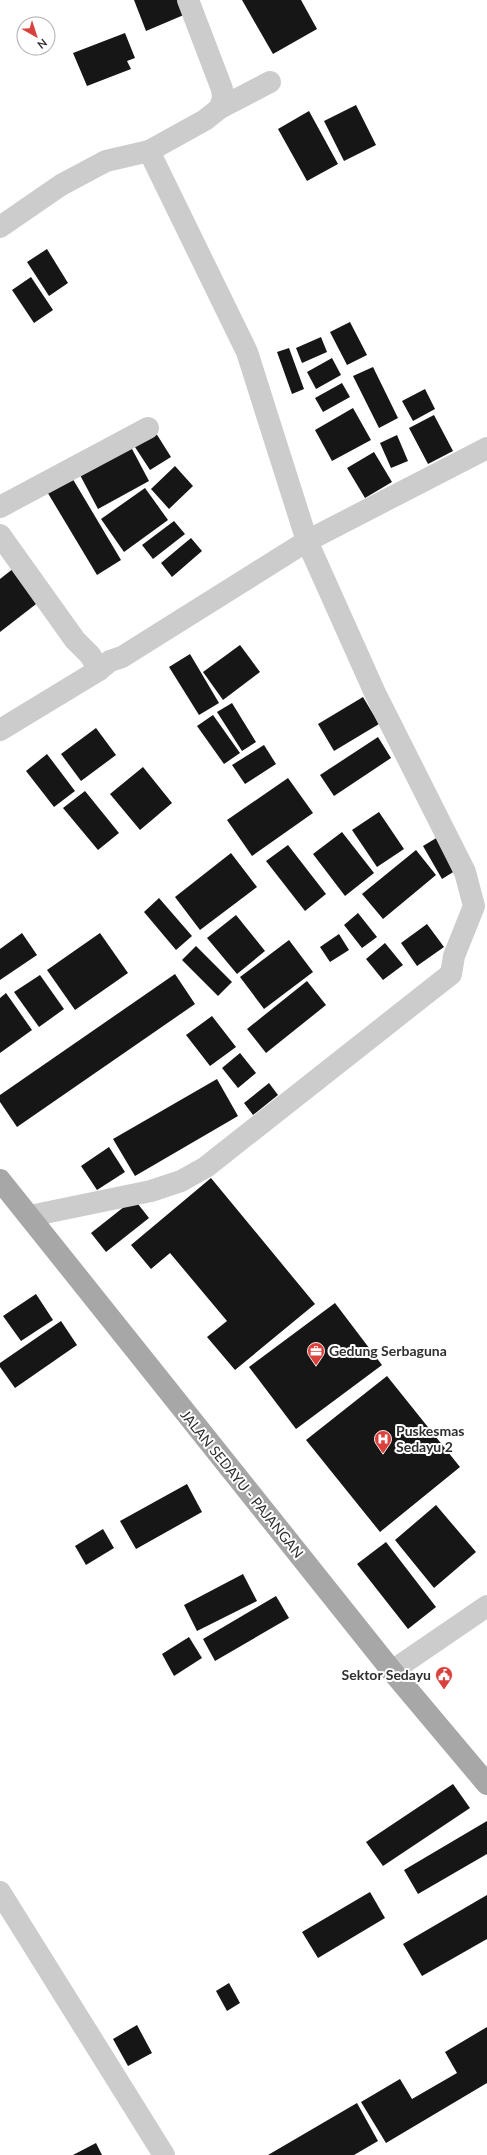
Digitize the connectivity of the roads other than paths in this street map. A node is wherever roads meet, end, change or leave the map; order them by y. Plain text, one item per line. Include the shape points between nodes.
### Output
1 (188, 0) edge
2 (270, 82) dead end
3 (220, 108) junction
4 (149, 151) junction
5 (0, 227) edge
6 (148, 428) dead end
7 (487, 448) edge
8 (0, 507) edge
9 (0, 535) edge
10 (307, 541) junction
11 (99, 670) junction
12 (0, 730) edge
13 (0, 1180) edge
14 (30, 1216) junction
15 (487, 1606) edge
16 (392, 1671) junction
17 (487, 1784) edge
18 (0, 1892) edge
19 (164, 2155) edge

1 - 3 street via 222,88
2 - 3 street
3 - 4 street via 205,120
4 - 5 street via 106,161 62,185
4 - 10 street via 247,352
6 - 8 street
7 - 10 street
9 - 11 street
10 - 11 street
10 - 14 street via 375,693 465,872 474,906 454,956 451,974 206,1167 181,1181 151,1191
11 - 12 street
13 - 14 main road, JALAN SEDAYU - PAJANGAN
14 - 16 main road, JALAN SEDAYU - PAJANGAN
15 - 16 street
16 - 17 main road, JALAN SEDAYU - PAJANGAN
18 - 19 street

